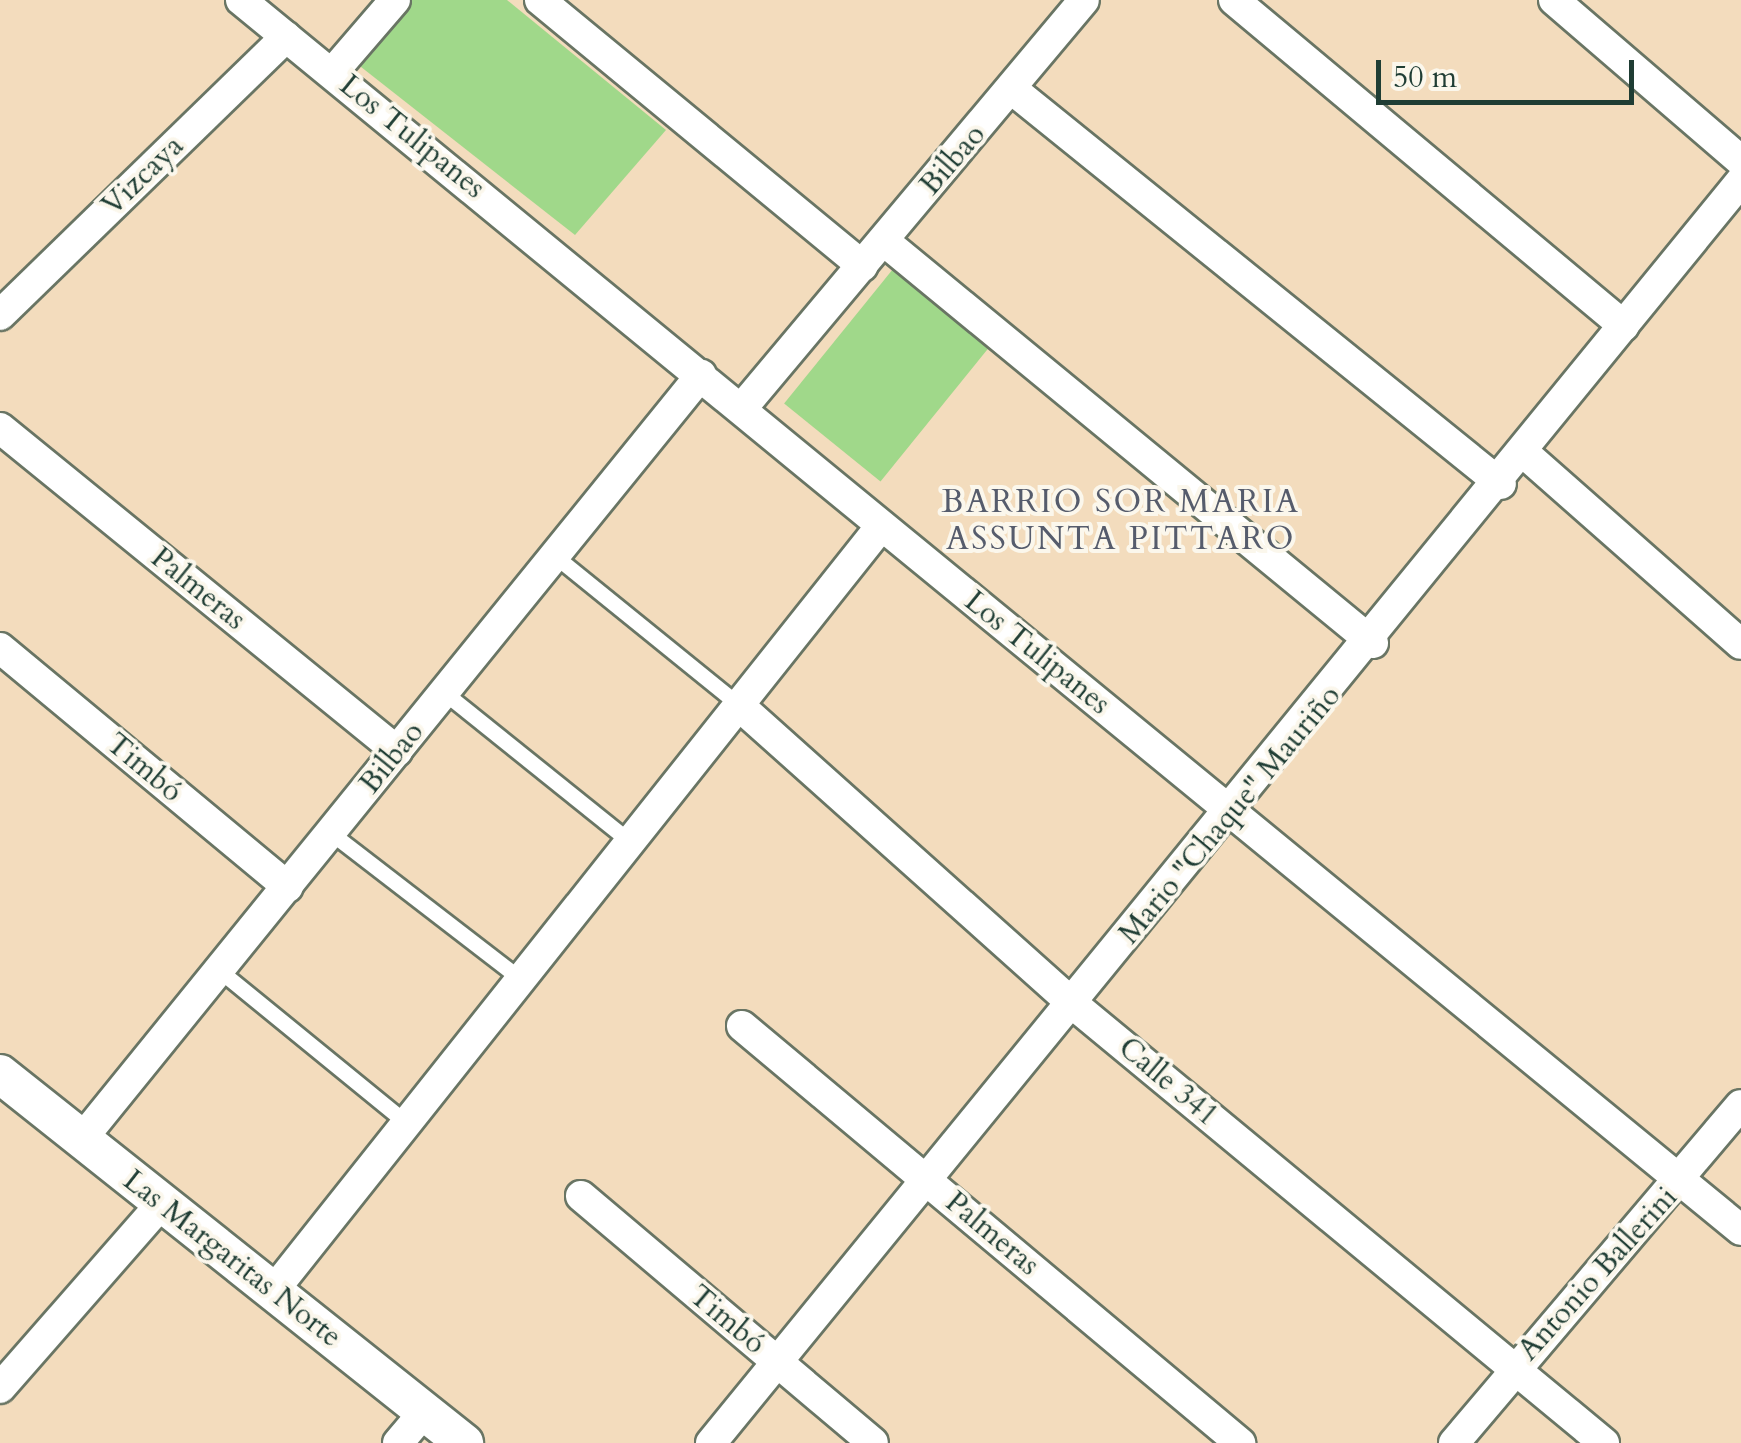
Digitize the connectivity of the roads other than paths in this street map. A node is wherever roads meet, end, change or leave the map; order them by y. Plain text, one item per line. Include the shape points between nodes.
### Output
1 (241, 0) edge
2 (395, 0) edge
3 (540, 0) edge
4 (1234, 0) edge
5 (1554, 0) edge
6 (1082, 1) edge
7 (286, 37) junction
8 (333, 72) junction
9 (1013, 90) junction
10 (1741, 161) edge
11 (1741, 181) edge
12 (884, 241) junction
13 (862, 266) junction
14 (0, 315) edge
15 (1624, 326) junction
16 (701, 375) junction
17 (742, 408) junction
18 (0, 428) edge
19 (1523, 452) junction
20 (1501, 484) junction
21 (881, 526) junction
22 (555, 556) junction
23 (1372, 643) junction
24 (1741, 644) edge
25 (0, 648) edge
26 (445, 693) junction
27 (743, 709) junction
28 (397, 751) junction
29 (1233, 814) junction
30 (331, 833) junction
31 (633, 844) junction
32 (288, 887) junction
33 (219, 970) junction
34 (523, 981) junction
35 (1073, 1004) junction
36 (742, 1026) dead end
37 (0, 1074) edge
38 (1741, 1105) edge
39 (409, 1125) junction
40 (81, 1140) junction
41 (927, 1179) junction
42 (1680, 1181) junction
43 (581, 1196) dead end
44 (161, 1204) junction
45 (1741, 1230) edge
46 (274, 1290) junction
47 (776, 1362) junction
48 (1514, 1369) junction
49 (0, 1388) edge
50 (424, 1411) junction
51 (398, 1443) edge
52 (464, 1443) edge
53 (712, 1443) edge
54 (873, 1443) edge
55 (1240, 1443) edge
56 (1454, 1443) edge
57 (1604, 1443) edge

1 - 7 street, Los Tulipanes
2 - 8 street
3 - 13 street
4 - 15 street
5 - 10 street
6 - 9 street, Bilbao
7 - 8 street, Los Tulipanes
7 - 14 street, Vizcaya
8 - 16 street, Los Tulipanes
9 - 12 street, Bilbao
9 - 20 street
11 - 15 street, Mario "Chaque" Mauriño
12 - 13 street, Bilbao
12 - 23 street
13 - 17 street, Bilbao
15 - 19 street, Mario "Chaque" Mauriño
16 - 17 street, Los Tulipanes
16 - 22 street, Bilbao
17 - 21 street, Los Tulipanes
18 - 28 street, Palmeras
19 - 20 street, Mario "Chaque" Mauriño
19 - 24 street
20 - 23 street, Mario "Chaque" Mauriño
21 - 27 street
21 - 29 street, Los Tulipanes
22 - 26 street, Bilbao
22 - 27 lane
23 - 29 street, Mario "Chaque" Mauriño
25 - 32 street, Timbó
26 - 28 street, Bilbao
26 - 31 lane
27 - 31 street
27 - 35 street, Calle 341
28 - 30 street, Bilbao
29 - 35 street, Mario "Chaque" Mauriño
29 - 42 street, Los Tulipanes
30 - 32 street, Bilbao
30 - 34 lane
31 - 34 street
32 - 33 street, Bilbao
33 - 39 lane
33 - 40 street, Bilbao
34 - 39 street
35 - 41 street, Mario "Chaque" Mauriño
35 - 48 street, Calle 341
36 - 41 street, Palmeras
37 - 40 street, Las Margaritas Norte
38 - 42 street, Antonio Ballerini
39 - 46 street
40 - 44 street, Las Margaritas Norte
41 - 47 street, Mario "Chaque" Mauriño
41 - 55 street, Palmeras
42 - 45 street, Los Tulipanes
42 - 48 street, Antonio Ballerini
43 - 47 street, Timbó
44 - 46 street, Las Margaritas Norte
44 - 49 street
46 - 50 street, Las Margaritas Norte
47 - 53 street, Mario "Chaque" Mauriño
47 - 54 street, Timbó
48 - 56 street, Antonio Ballerini
48 - 57 street, Calle 341
50 - 51 street
50 - 52 street, Las Margaritas Norte

